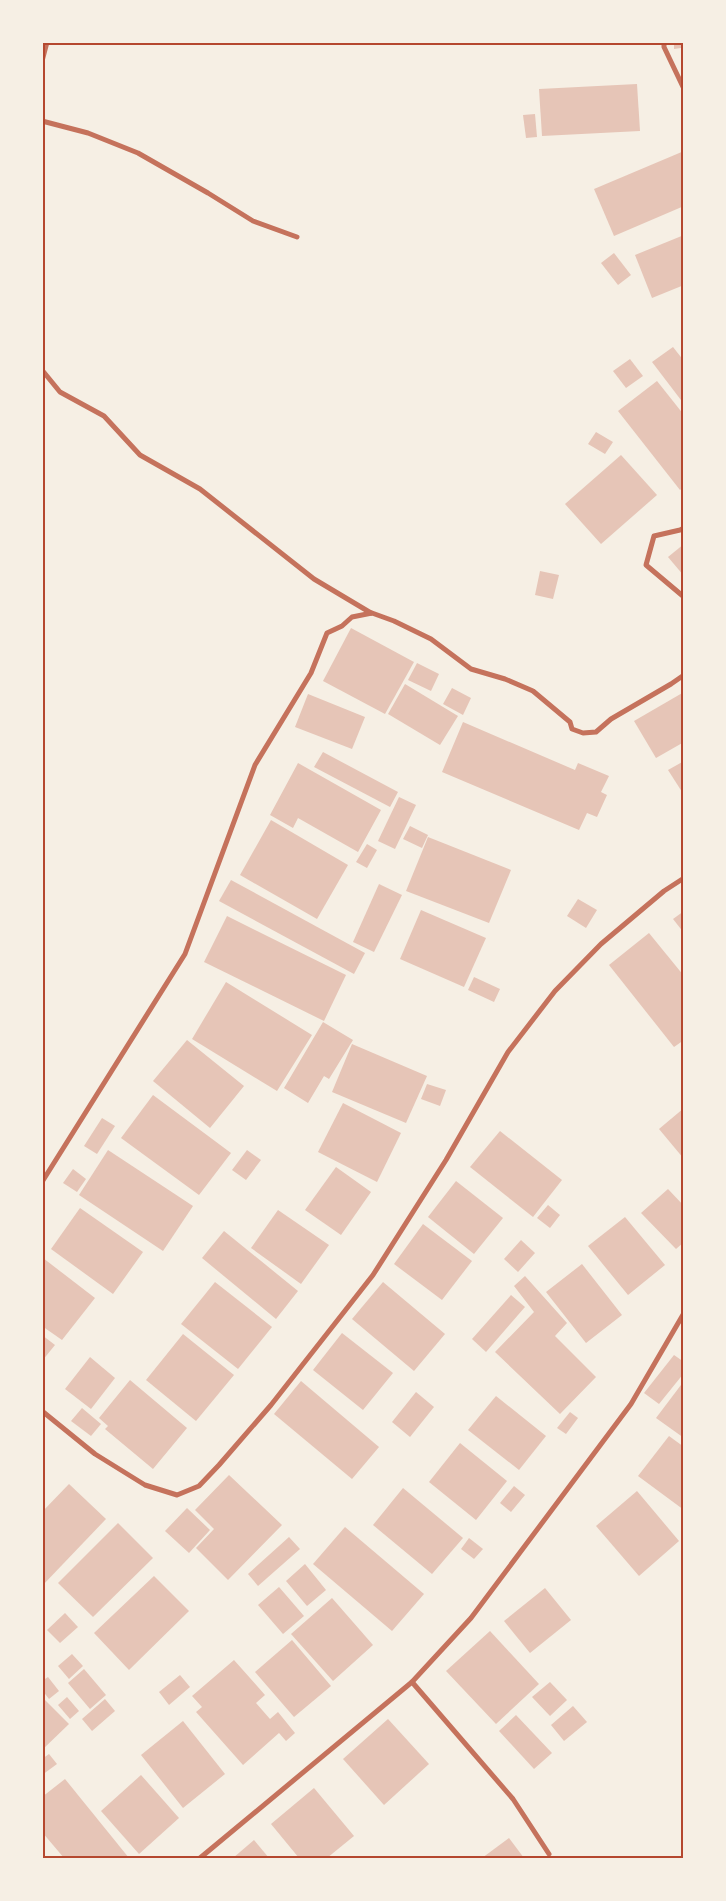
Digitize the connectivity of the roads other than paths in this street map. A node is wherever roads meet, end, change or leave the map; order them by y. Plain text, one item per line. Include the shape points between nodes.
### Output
1 (48, 42) edge
2 (664, 42) edge
3 (42, 61) edge
4 (684, 89) edge
5 (42, 121) edge
6 (297, 237) dead end
7 (42, 370) edge
8 (42, 374) edge
9 (49, 378) junction
10 (684, 528) edge
11 (684, 597) edge
12 (372, 613) junction
13 (684, 674) edge
14 (684, 878) edge
15 (42, 1182) edge
16 (684, 1313) edge
17 (42, 1411) edge
18 (412, 1682) junction
19 (549, 1854) dead end
20 (200, 1858) edge

1 - 3 street
2 - 4 street
5 - 6 street via 88,133 138,154 253,221
7 - 9 street
8 - 9 street
9 - 12 street via 60,392 104,416 140,454 200,489 314,579
10 - 11 street via 654,536 646,565
12 - 13 street via 431,639 471,669 533,691 570,722 572,729 583,733 596,732 611,719
12 - 15 street via 352,617 342,626 327,632 311,673 255,765 184,954
14 - 17 street via 601,944 554,991 508,1052 374,1275 271,1405 199,1486 177,1495 145,1485 95,1454
16 - 18 street via 631,1404 472,1618
18 - 19 street via 513,1800
18 - 20 street

